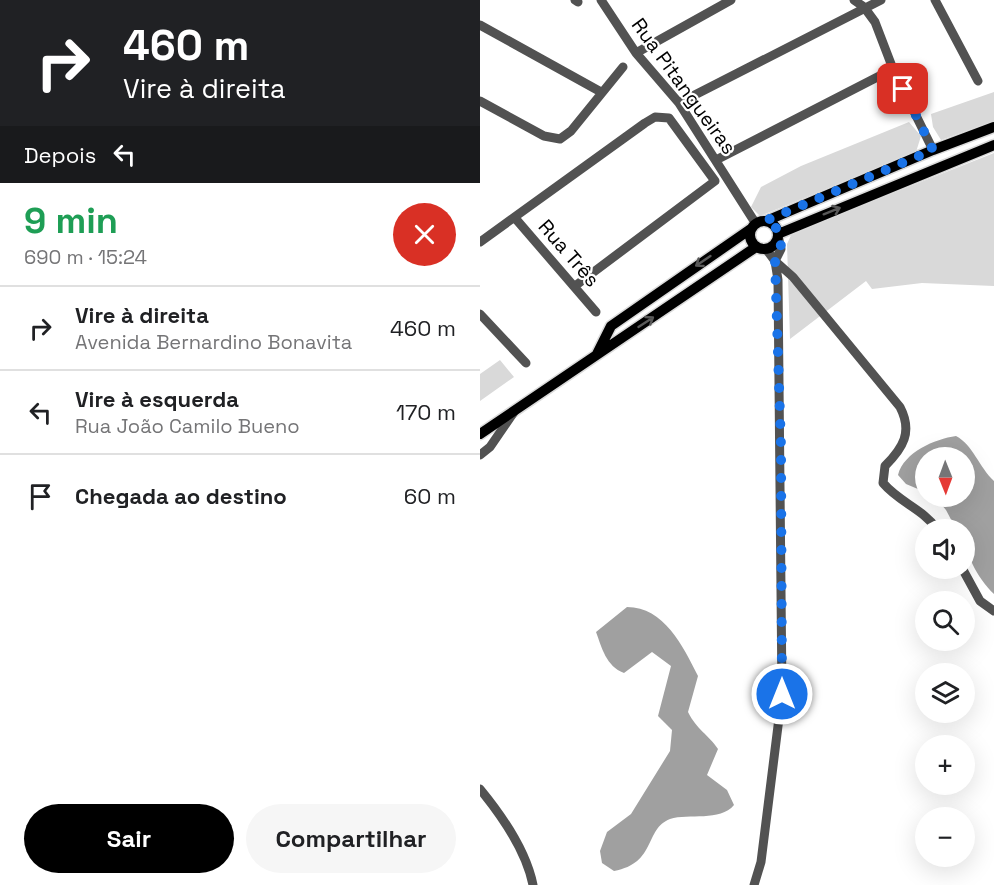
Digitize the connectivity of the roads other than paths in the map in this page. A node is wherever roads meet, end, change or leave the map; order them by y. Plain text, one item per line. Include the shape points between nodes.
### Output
1 (601, 0) edge
2 (731, 0) edge
3 (854, 0) edge
4 (881, 0) edge
5 (935, 0) edge
6 (864, 7) junction
7 (480, 25) edge
8 (636, 53) junction
9 (623, 67) dead end
10 (893, 69) junction
11 (978, 81) dead end
12 (602, 92) junction
13 (480, 101) edge
14 (679, 104) junction
15 (994, 127) edge
16 (994, 145) edge
17 (933, 150) junction
18 (716, 160) junction
19 (515, 218) junction
20 (758, 224) junction
21 (778, 235) junction
22 (480, 242) edge
23 (761, 248) junction
24 (775, 261) junction
25 (685, 273) junction
26 (575, 286) junction
27 (695, 290) junction
28 (596, 312) dead end
29 (480, 314) edge
30 (597, 354) junction
31 (526, 363) dead end
32 (516, 410) junction
33 (480, 435) edge
34 (480, 455) edge
35 (930, 519) edge
36 (968, 579) edge
37 (994, 611) edge
38 (480, 789) edge
39 (533, 885) edge
40 (754, 885) edge

1 - 8 street, Rua Pitangueiras
2 - 8 street
3 - 6 street
4 - 6 street
5 - 11 street
6 - 10 street via 875,22
6 - 14 street
7 - 12 street
8 - 14 street, Rua Pitangueiras
9 - 12 street
10 - 17 street
10 - 18 street
12 - 13 street via 571,131 556,139
14 - 18 street, Rua Pitangueiras
15 - 17 main road
21 -> 16 main road
17 - 20 main road
18 - 20 street, Rua Pitangueiras
19 - 22 street
19 - 26 street, Rua Três
19 - 26 street via 645,123 655,117 669,118 714,181
20 - 21 main road via 774,225
20 - 23 main road via 750,239
20 -> 25 main road
21 - 23 main road via 776,243
21 - 24 street via 781,249
23 - 24 street
23 - 27 main road
24 - 35 street via 793,277 900,407 907,426 905,439 900,451 885,466 883,483 892,494
24 - 40 street via 782,694 761,862
25 - 27 main road
25 - 30 main road via 611,326
26 - 28 street, Rua Três
30 -> 27 main road
29 - 31 street
30 - 32 main road
32 - 33 main road
32 - 34 street
36 - 37 street via 980,601
38 - 39 street via 517,844

